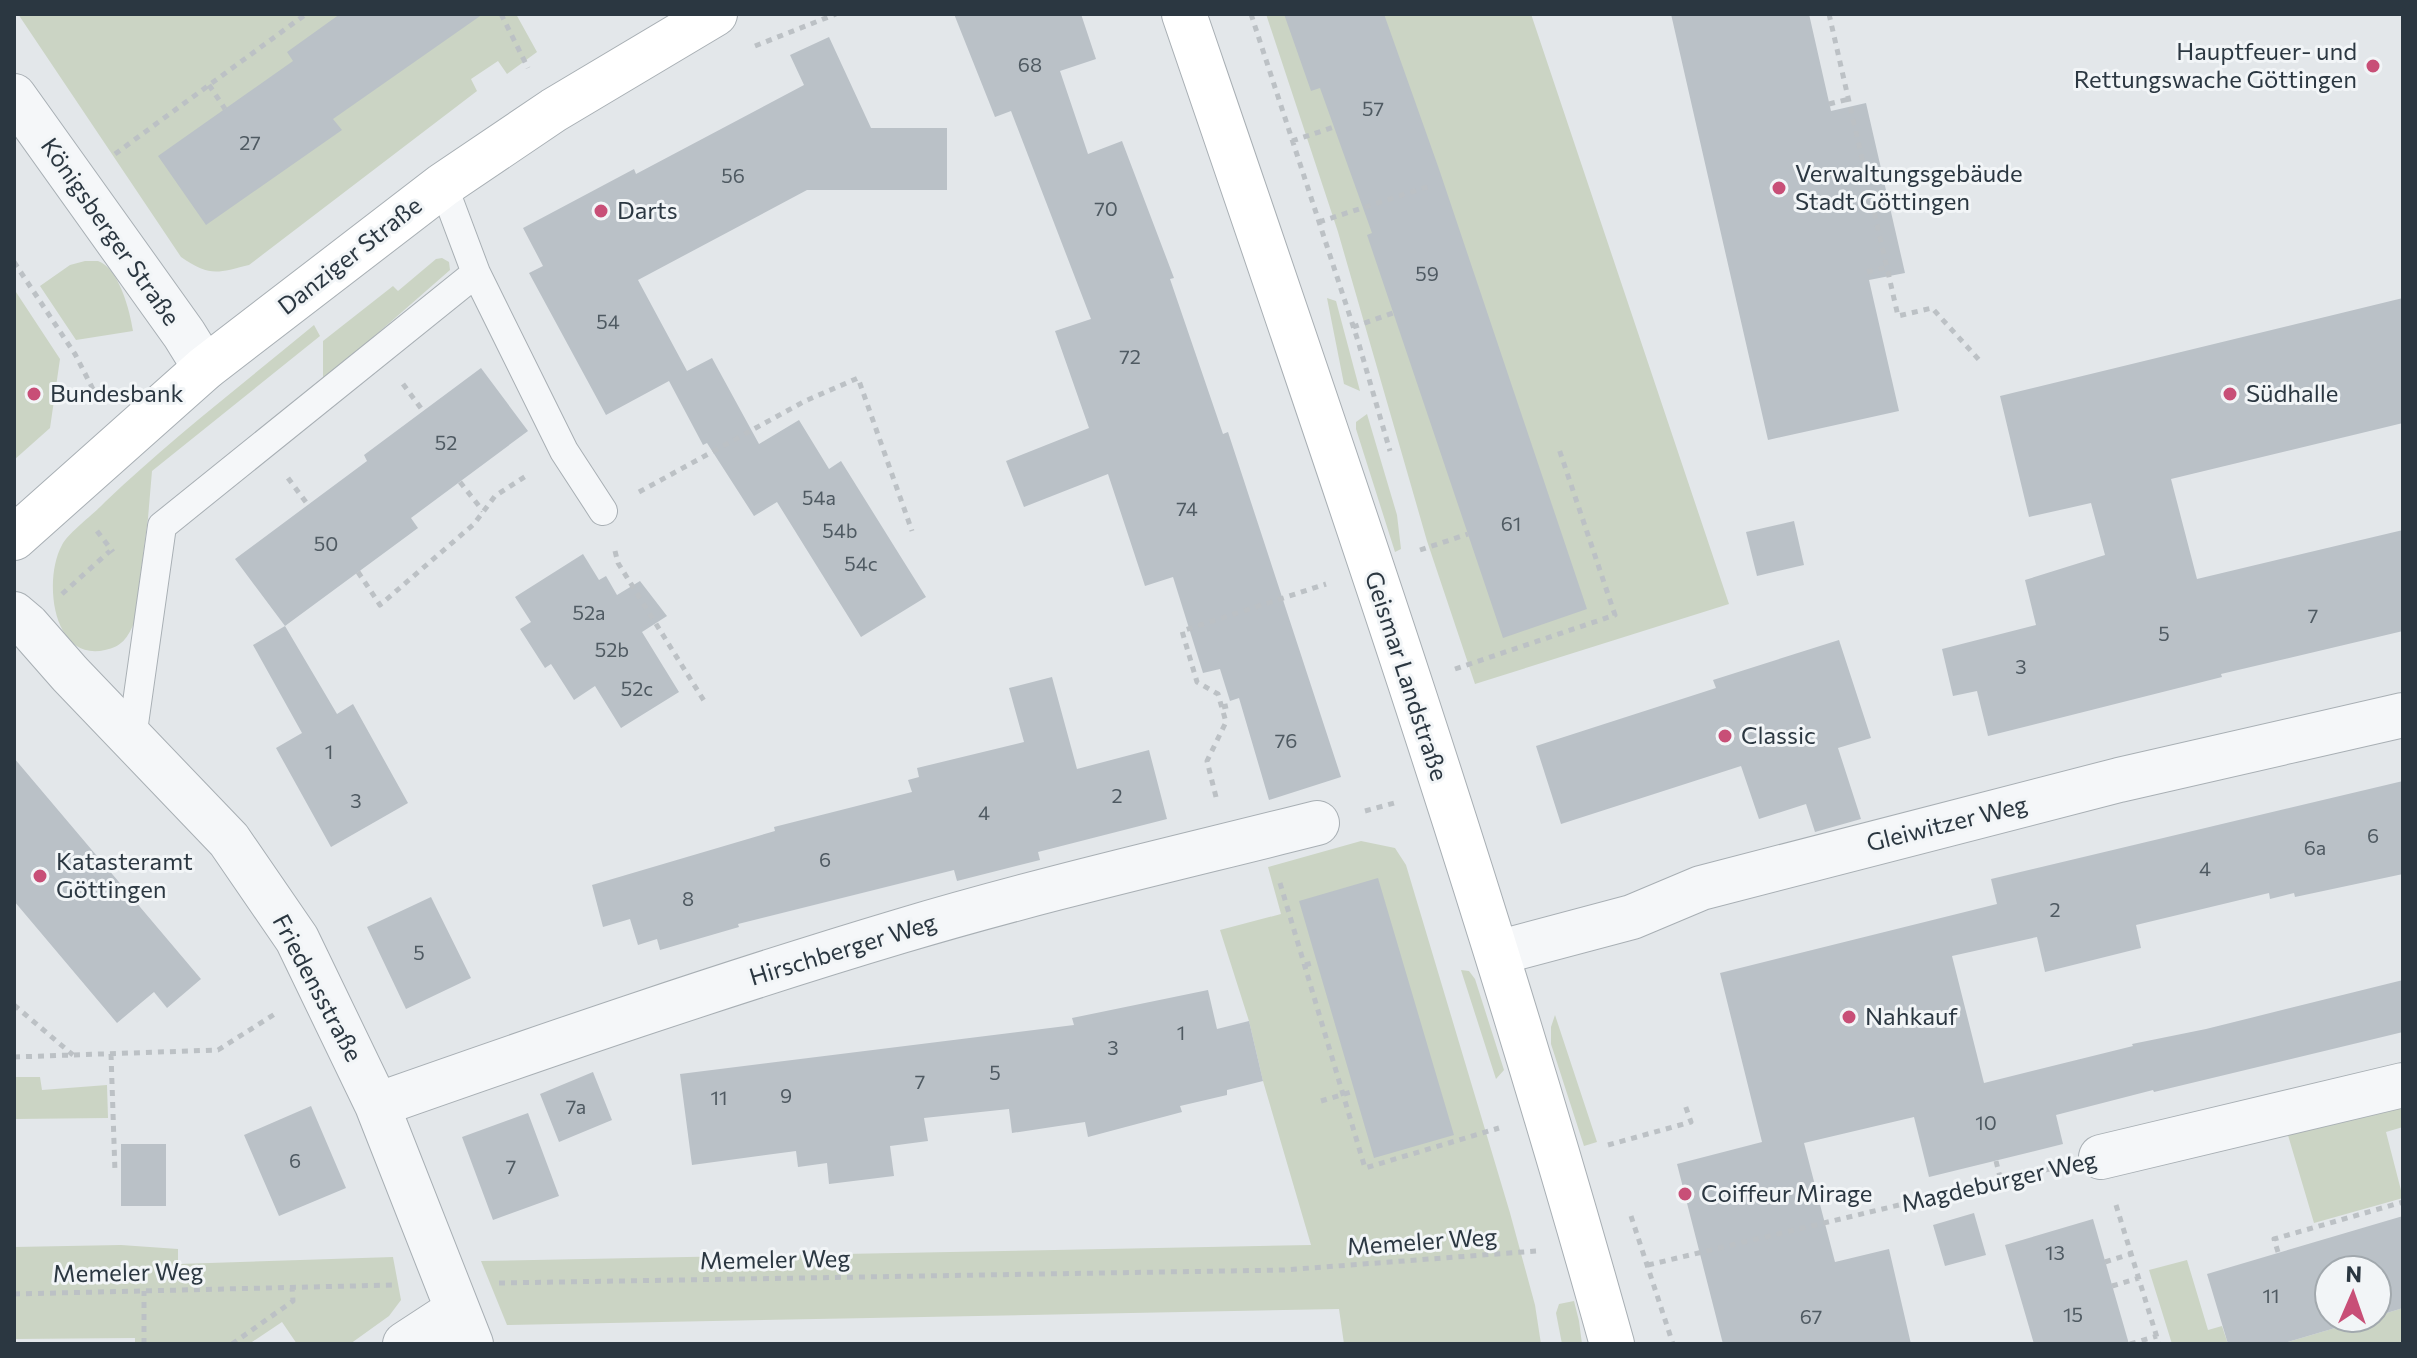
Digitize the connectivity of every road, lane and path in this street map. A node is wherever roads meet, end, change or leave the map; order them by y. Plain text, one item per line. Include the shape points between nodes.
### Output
1 (306, 14) edge
2 (501, 14) edge
3 (715, 14) edge
4 (1184, 14) edge
5 (1829, 14) edge
6 (209, 85) junction
7 (14, 96) edge
8 (1849, 99) junction
9 (1829, 104) dead end
10 (225, 109) dead end
11 (554, 110) junction
12 (1334, 127) dead end
13 (1292, 141) dead end
14 (76, 183) junction
15 (443, 185) junction
16 (1430, 186) dead end
17 (1319, 222) dead end
18 (14, 262) edge
19 (1887, 267) junction
20 (1867, 272) dead end
21 (476, 273) junction
22 (1393, 313) dead end
23 (1353, 327) dead end
24 (1981, 362) dead end
25 (205, 368) junction
26 (121, 444) junction
27 (1558, 446) dead end
28 (564, 451) junction
29 (460, 482) dead end
30 (69, 490) junction
31 (483, 511) junction
32 (603, 511) junction
33 (912, 531) dead end
34 (1468, 534) dead end
35 (14, 538) edge
36 (1419, 550) dead end
37 (358, 572) dead end
38 (156, 574) junction
39 (1326, 584) dead end
40 (14, 614) edge
41 (1454, 669) dead end
42 (706, 704) dead end
43 (1231, 705) dead end
44 (1222, 707) junction
45 (2403, 715) edge
46 (132, 738) junction
47 (1317, 823) dead end
48 (1246, 840) junction
49 (1497, 953) junction
50 (1316, 962) dead end
51 (1305, 965) junction
52 (319, 985) junction
53 (14, 1005) edge
54 (111, 1054) junction
55 (73, 1055) junction
56 (14, 1057) edge
57 (2403, 1085) edge
58 (1354, 1091) dead end
59 (1343, 1095) junction
60 (1321, 1101) dead end
61 (1684, 1102) dead end
62 (377, 1105) junction
63 (1502, 1127) dead end
64 (1608, 1145) dead end
65 (2101, 1157) junction
66 (1996, 1161) dead end
67 (115, 1172) dead end
68 (2001, 1181) junction
69 (2403, 1203) edge
70 (1537, 1251) dead end
71 (2278, 1252) dead end
72 (2131, 1254) junction
73 (2105, 1262) dead end
74 (1648, 1265) junction
75 (1594, 1278) junction
76 (2139, 1278) junction
77 (2112, 1286) dead end
78 (292, 1288) junction
79 (144, 1291) junction
80 (14, 1294) edge
81 (458, 1312) edge
82 (2157, 1336) junction
83 (144, 1344) edge
84 (232, 1344) edge
85 (405, 1344) edge
86 (1612, 1344) edge
87 (1673, 1344) edge
88 (2130, 1344) edge
89 (2159, 1344) edge

1 - 6 path
2 - 11 path
3 - 11 main road, Danziger Straße
4 - 49 main road, Geismar Landstraße
5 - 8 path
6 - 10 path
6 - 14 path
7 - 14 street, Königsberger Straße
8 - 9 path
8 - 19 path
11 - 15 main road, Danziger Straße
12 - 13 path
14 - 25 street, Königsberger Straße
15 - 21 lane
15 - 25 main road, Danziger Straße
16 - 17 path
18 - 26 path via 75,354
19 - 20 path
19 - 24 path via 1898,316 1932,308
21 - 28 lane
21 - 38 lane via 162,526
22 - 23 path
25 - 26 main road, Danziger Straße
26 - 30 main road, Danziger Straße
27 - 41 path via 1615,615
28 - 31 path via 495,496
28 - 32 lane
29 - 31 path
30 - 35 main road, Danziger Straße
30 - 38 path via 110,551
31 - 37 path via 380,605
32 - 33 path via 805,401 858,378
32 - 42 path via 618,563
34 - 36 path
38 - 46 lane
39 - 44 path via 1182,631 1197,682 1218,694
40 - 46 street, Friedensstraße
43 - 44 path
44 - 48 path via 1226,722 1207,761
45 - 49 street, Gleiwitzer Weg via 2119,780 1701,888 1632,917
46 - 52 street, Friedensstraße via 229,840 297,939
47 - 48 street, Hirschberger Weg
48 - 51 path
48 - 62 street, Hirschberger Weg via 902,931 624,1018
49 - 75 main road, Geismar Landstraße
50 - 51 path
51 - 59 path
52 - 54 path via 218,1050
52 - 62 street, Friedensstraße
53 - 55 path
54 - 55 path
54 - 67 path
55 - 56 path
57 - 65 street, Magdeburger Weg
58 - 59 path
59 - 60 path
59 - 63 path via 1365,1168
61 - 64 path via 1691,1122
62 - 81 street, Friedensstraße
65 - 68 path, Magdeburger Weg
65 - 72 path
66 - 68 path
68 - 74 path, Magdeburger Weg
69 - 71 path via 2274,1239
70 - 81 path, Memeler Weg via 1284,1270
72 - 73 path
72 - 76 path
74 - 75 path, Magdeburger Weg
74 - 87 path
75 - 86 main road, Geismar Landstraße
76 - 77 path
76 - 82 path
78 - 79 path, Memeler Weg
78 - 81 path, Memeler Weg
78 - 84 path via 293,1301
79 - 80 path, Memeler Weg
79 - 83 path
81 - 85 street
82 - 88 path
82 - 89 path

